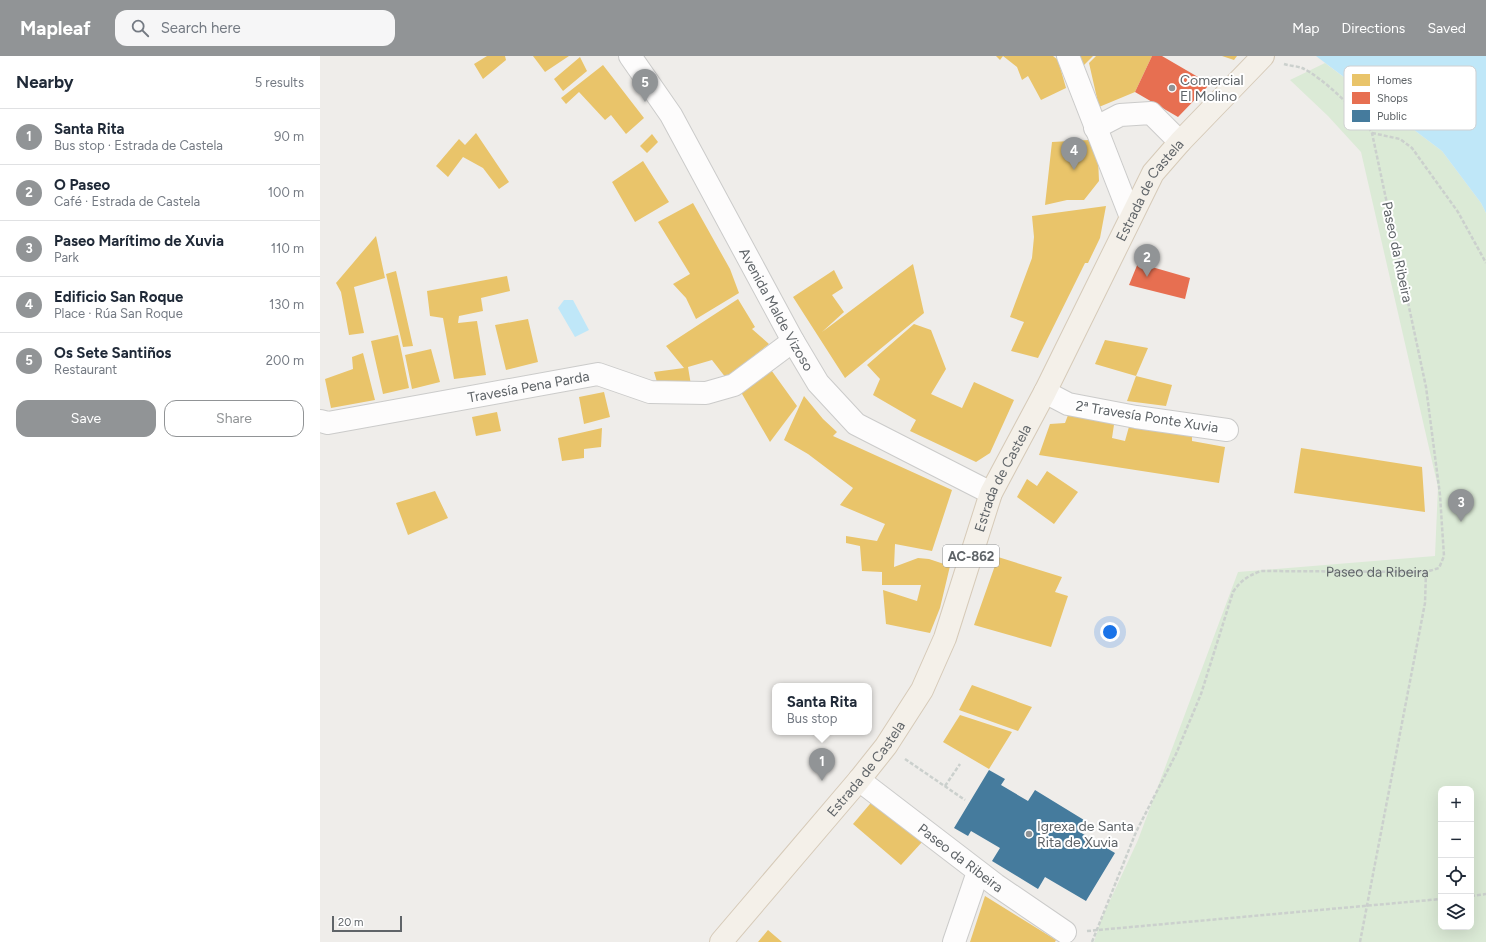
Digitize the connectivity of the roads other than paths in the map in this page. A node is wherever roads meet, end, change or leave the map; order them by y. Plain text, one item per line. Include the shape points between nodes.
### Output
1 (630, 56) edge
2 (1068, 56) edge
3 (1270, 60) edge
4 (1095, 128) junction
5 (1180, 142) junction
6 (1130, 215) junction
7 (793, 341) junction
8 (1045, 392) junction
9 (320, 421) edge
10 (1227, 430) dead end
11 (991, 493) junction
12 (859, 780) junction
13 (978, 872) junction
14 (1066, 932) dead end
15 (722, 942) edge
16 (954, 942) edge

1 - 7 street, Avenida Malde Vizoso via 671,115
2 - 4 street
3 - 5 main road, Estrada de Castela / AC-862
4 - 5 street via 1120,115 1151,113
4 - 6 street
5 - 6 main road, Estrada de Castela / AC-862 via 1152,173
6 - 8 main road, Estrada de Castela / AC-862
7 - 9 street, Travesía Pena Parda via 734,385 706,392 650,392 598,374 328,423
7 - 11 street, Avenida Malde Vizoso via 818,383 856,424
8 - 10 street, 2ª Travesía Ponte Xuvia via 1068,404
8 - 11 main road, Estrada de Castela / AC-862
11 - 12 main road, Estrada de Castela / AC-862 via 945,638 922,690 886,746
12 - 13 street, Paseo da Ribeira
12 - 15 main road, Estrada de Castela / AC-862
13 - 14 street, Paseo da Ribeira
13 - 16 street

